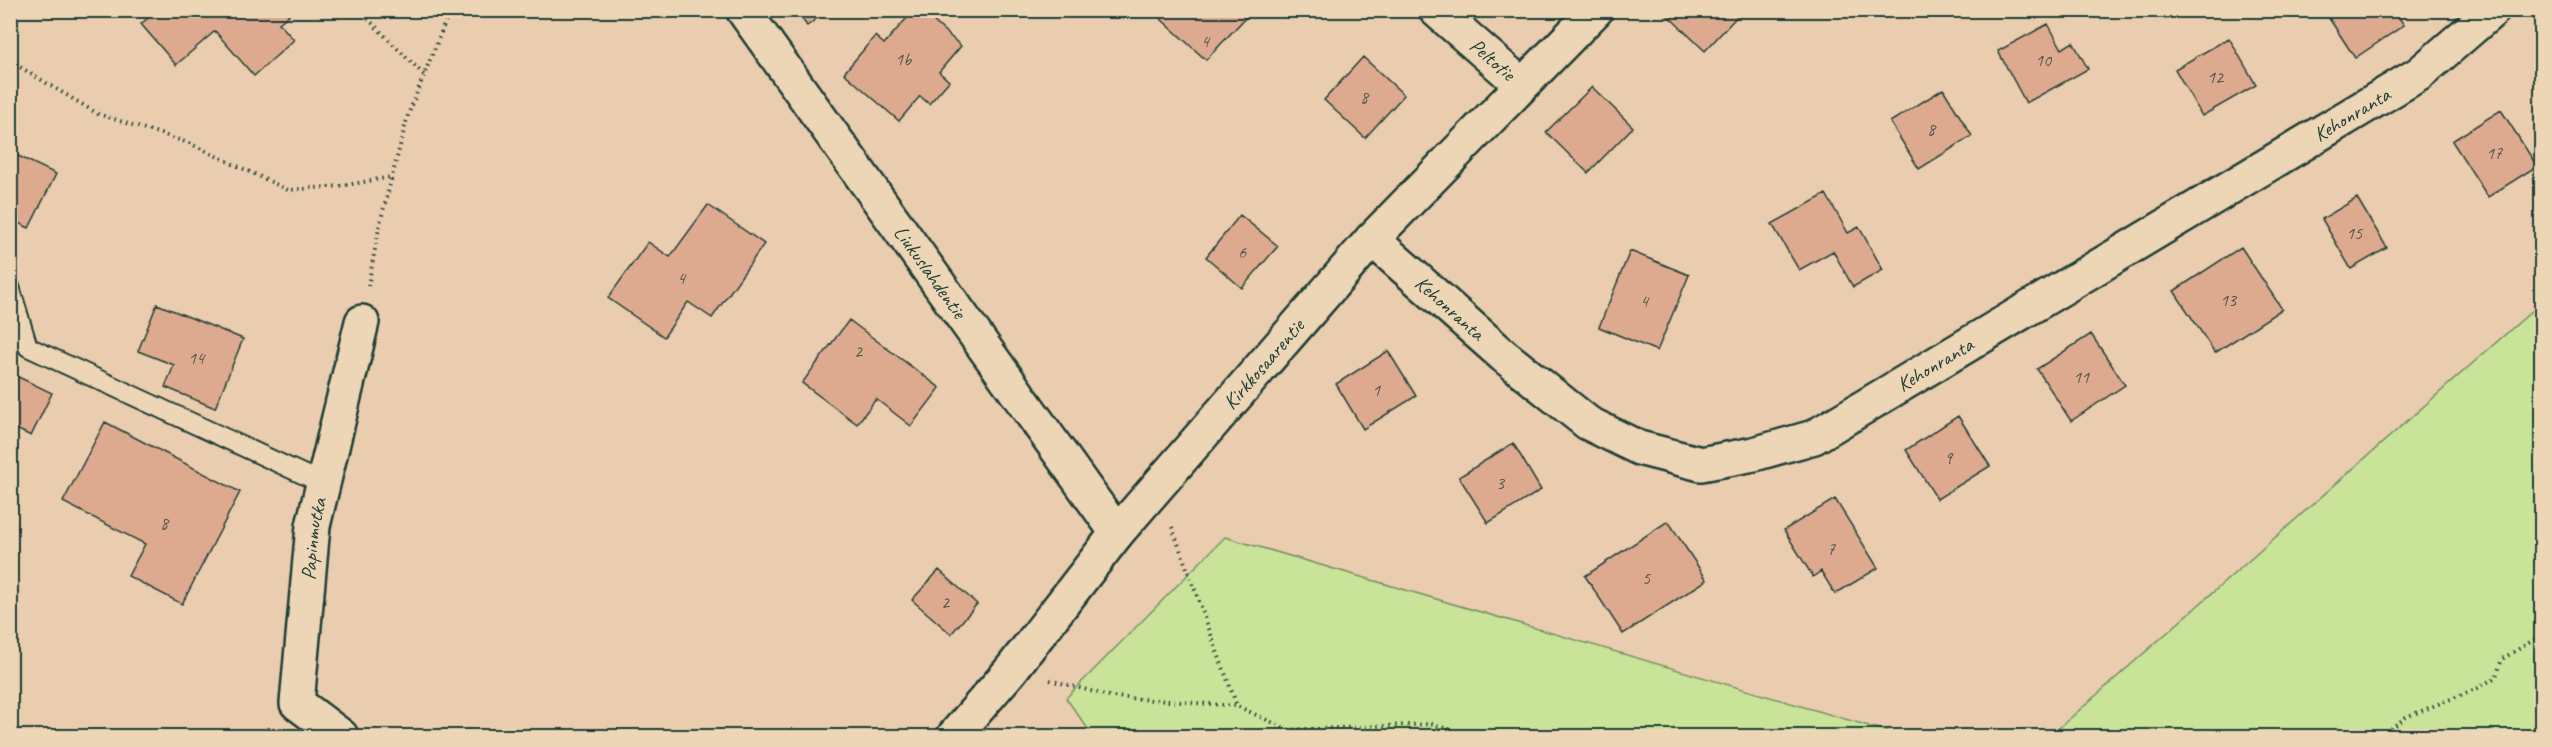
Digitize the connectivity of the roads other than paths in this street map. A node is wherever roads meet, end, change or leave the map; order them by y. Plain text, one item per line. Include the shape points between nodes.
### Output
1 (743, 10) edge
2 (1436, 10) edge
3 (1596, 10) edge
4 (2493, 10) edge
5 (1522, 85) junction
6 (1372, 239) junction
7 (10, 287) edge
8 (362, 322) road end
9 (324, 484) junction
10 (1117, 533) junction
11 (341, 736) edge
12 (954, 736) edge

1 - 10 street, Liukuslahdentie
2 - 5 street, Peltotie
3 - 5 street, Kirkkosaarentie
4 - 6 street, Kehonranta via 2420,74 1814,436 1754,454 1701,464 1639,448 1588,423 1504,356
5 - 6 street, Kirkkosaarentie
6 - 10 street, Kirkkosaarentie
7 - 9 lane via 28,347
8 - 9 street, Papinmutka
9 - 11 street, Papinmutka via 313,526 297,704
10 - 12 street, Kirkkosaarentie via 1011,670

